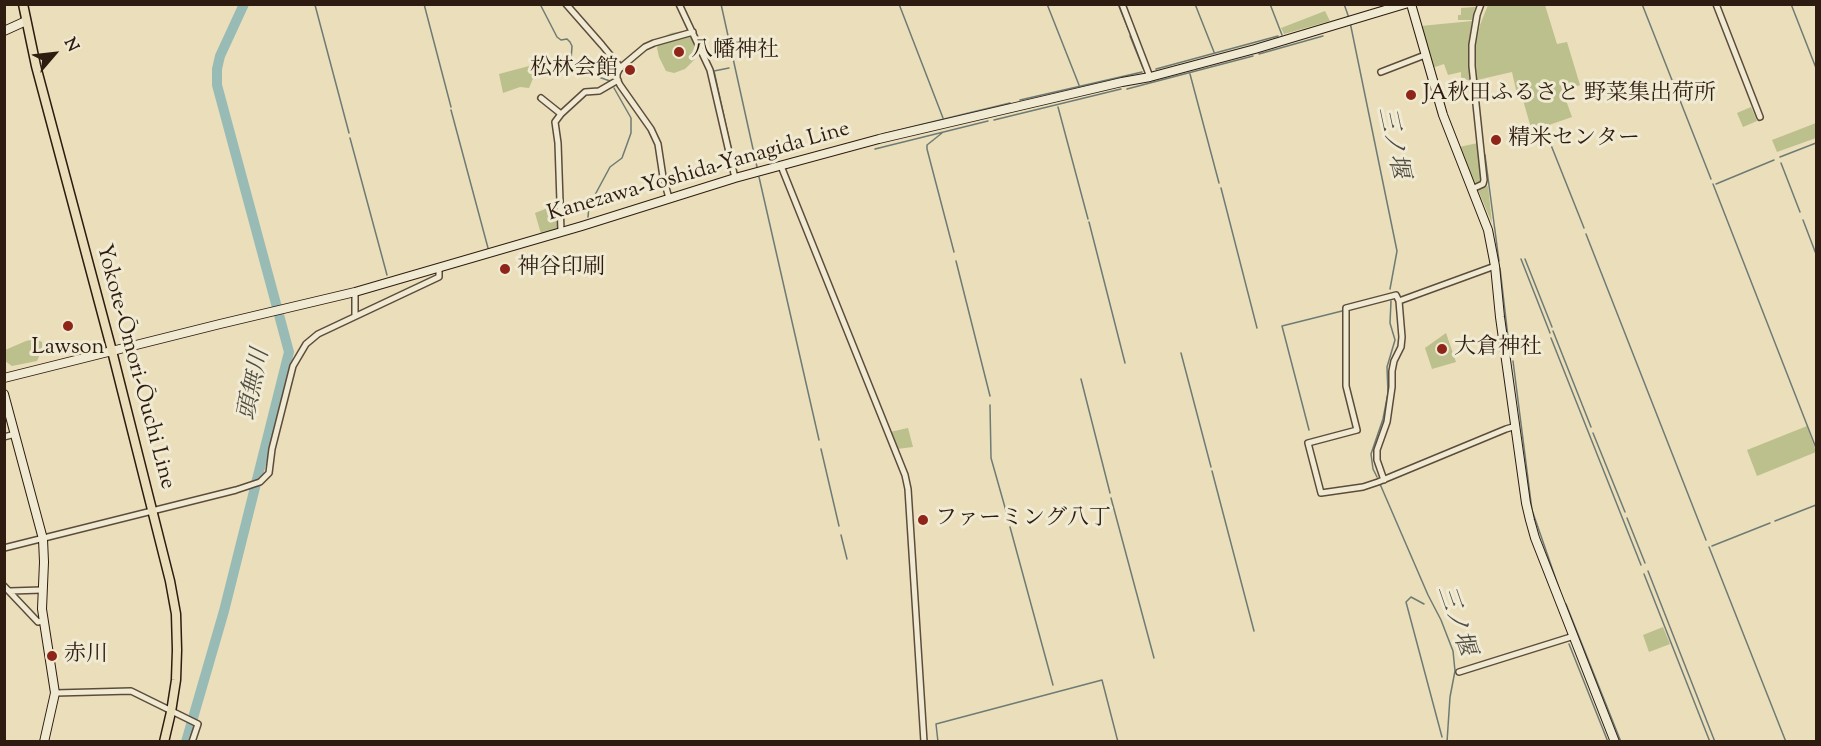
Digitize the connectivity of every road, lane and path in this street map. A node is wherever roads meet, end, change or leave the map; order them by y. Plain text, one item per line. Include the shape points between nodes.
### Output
1 (23, 4) edge
2 (566, 4) edge
3 (679, 4) edge
4 (1122, 4) edge
5 (1405, 4) edge
6 (1411, 4) edge
7 (1481, 4) edge
8 (1716, 4) edge
9 (26, 21) junction
10 (4, 31) edge
11 (693, 32) junction
12 (1425, 55) junction
13 (621, 68) junction
14 (1381, 72) dead end
15 (1150, 77) junction
16 (618, 80) junction
17 (541, 98) dead end
18 (561, 114) junction
19 (1760, 117) dead end
20 (781, 166) junction
21 (735, 178) junction
22 (1472, 189) junction
23 (669, 198) junction
24 (561, 231) junction
25 (1495, 266) junction
26 (439, 267) junction
27 (355, 292) junction
28 (1399, 301) junction
29 (355, 315) junction
30 (112, 351) junction
31 (4, 378) edge
32 (4, 394) edge
33 (1516, 426) junction
34 (15, 434) junction
35 (4, 437) edge
36 (1384, 480) junction
37 (153, 510) junction
38 (43, 539) junction
39 (4, 548) edge
40 (4, 586) edge
41 (42, 590) junction
42 (10, 591) junction
43 (43, 621) junction
44 (1574, 636) junction
45 (1459, 672) dead end
46 (55, 693) junction
47 (171, 712) junction
48 (44, 741) edge
49 (164, 741) edge
50 (192, 741) edge
51 (924, 741) edge
52 (1615, 741) edge

1 - 9 main road, Yokote-Ōmori-Ōuchi Line
2 - 13 street
3 - 11 street
4 - 15 street
5 - 15 main road, Kanezawa-Yoshida-Yanagida Line
6 - 12 main road
7 - 22 street via 1472,45 1472,66 1484,180
8 - 19 street
9 - 10 main road
9 - 30 main road, Yokote-Ōmori-Ōuchi Line
11 - 13 street via 654,42
11 - 21 street via 710,70
12 - 14 street
12 - 22 main road via 1446,124
13 - 16 street
15 - 20 main road, Kanezawa-Yoshida-Yanagida Line via 974,116
16 - 18 street via 599,91 585,92
16 - 23 street via 658,144
17 - 18 street
18 - 24 street via 555,122
20 - 21 main road, Kanezawa-Yoshida-Yanagida Line
20 - 51 street via 905,475
21 - 23 main road, Kanezawa-Yoshida-Yanagida Line
22 - 25 main road via 1488,230
23 - 24 main road, Kanezawa-Yoshida-Yanagida Line
24 - 26 main road, Kanezawa-Yoshida-Yanagida Line
25 - 28 street
25 - 33 main road
26 - 27 main road, Kanezawa-Yoshida-Yanagida Line
26 - 29 street via 439,277
27 - 29 street
27 - 30 main road, Kanezawa-Yoshida-Yanagida Line
28 - 36 street via 1401,347 1394,361 1387,422 1377,450
28 - 36 street via 1396,295 1346,308 1346,386 1357,430 1308,443 1321,493
29 - 37 street via 318,334 299,355 293,366 269,473 260,482
30 - 31 main road, Kanezawa-Yoshida-Yanagida Line
30 - 37 main road, Yokote-Ōmori-Ōuchi Line
32 - 34 main road
33 - 36 street
33 - 44 main road via 1530,520
34 - 35 street
34 - 38 main road
37 - 38 street
37 - 47 main road, Yokote-Ōmori-Ōuchi Line via 176,614 176,680
38 - 39 street
38 - 41 main road
40 - 42 street
41 - 42 street
41 - 43 main road
42 - 43 street via 38,622
43 - 46 main road
44 - 45 street
44 - 52 main road
46 - 47 street via 131,690
46 - 48 main road
47 - 49 main road, Yokote-Ōmori-Ōuchi Line
47 - 50 street via 198,724

